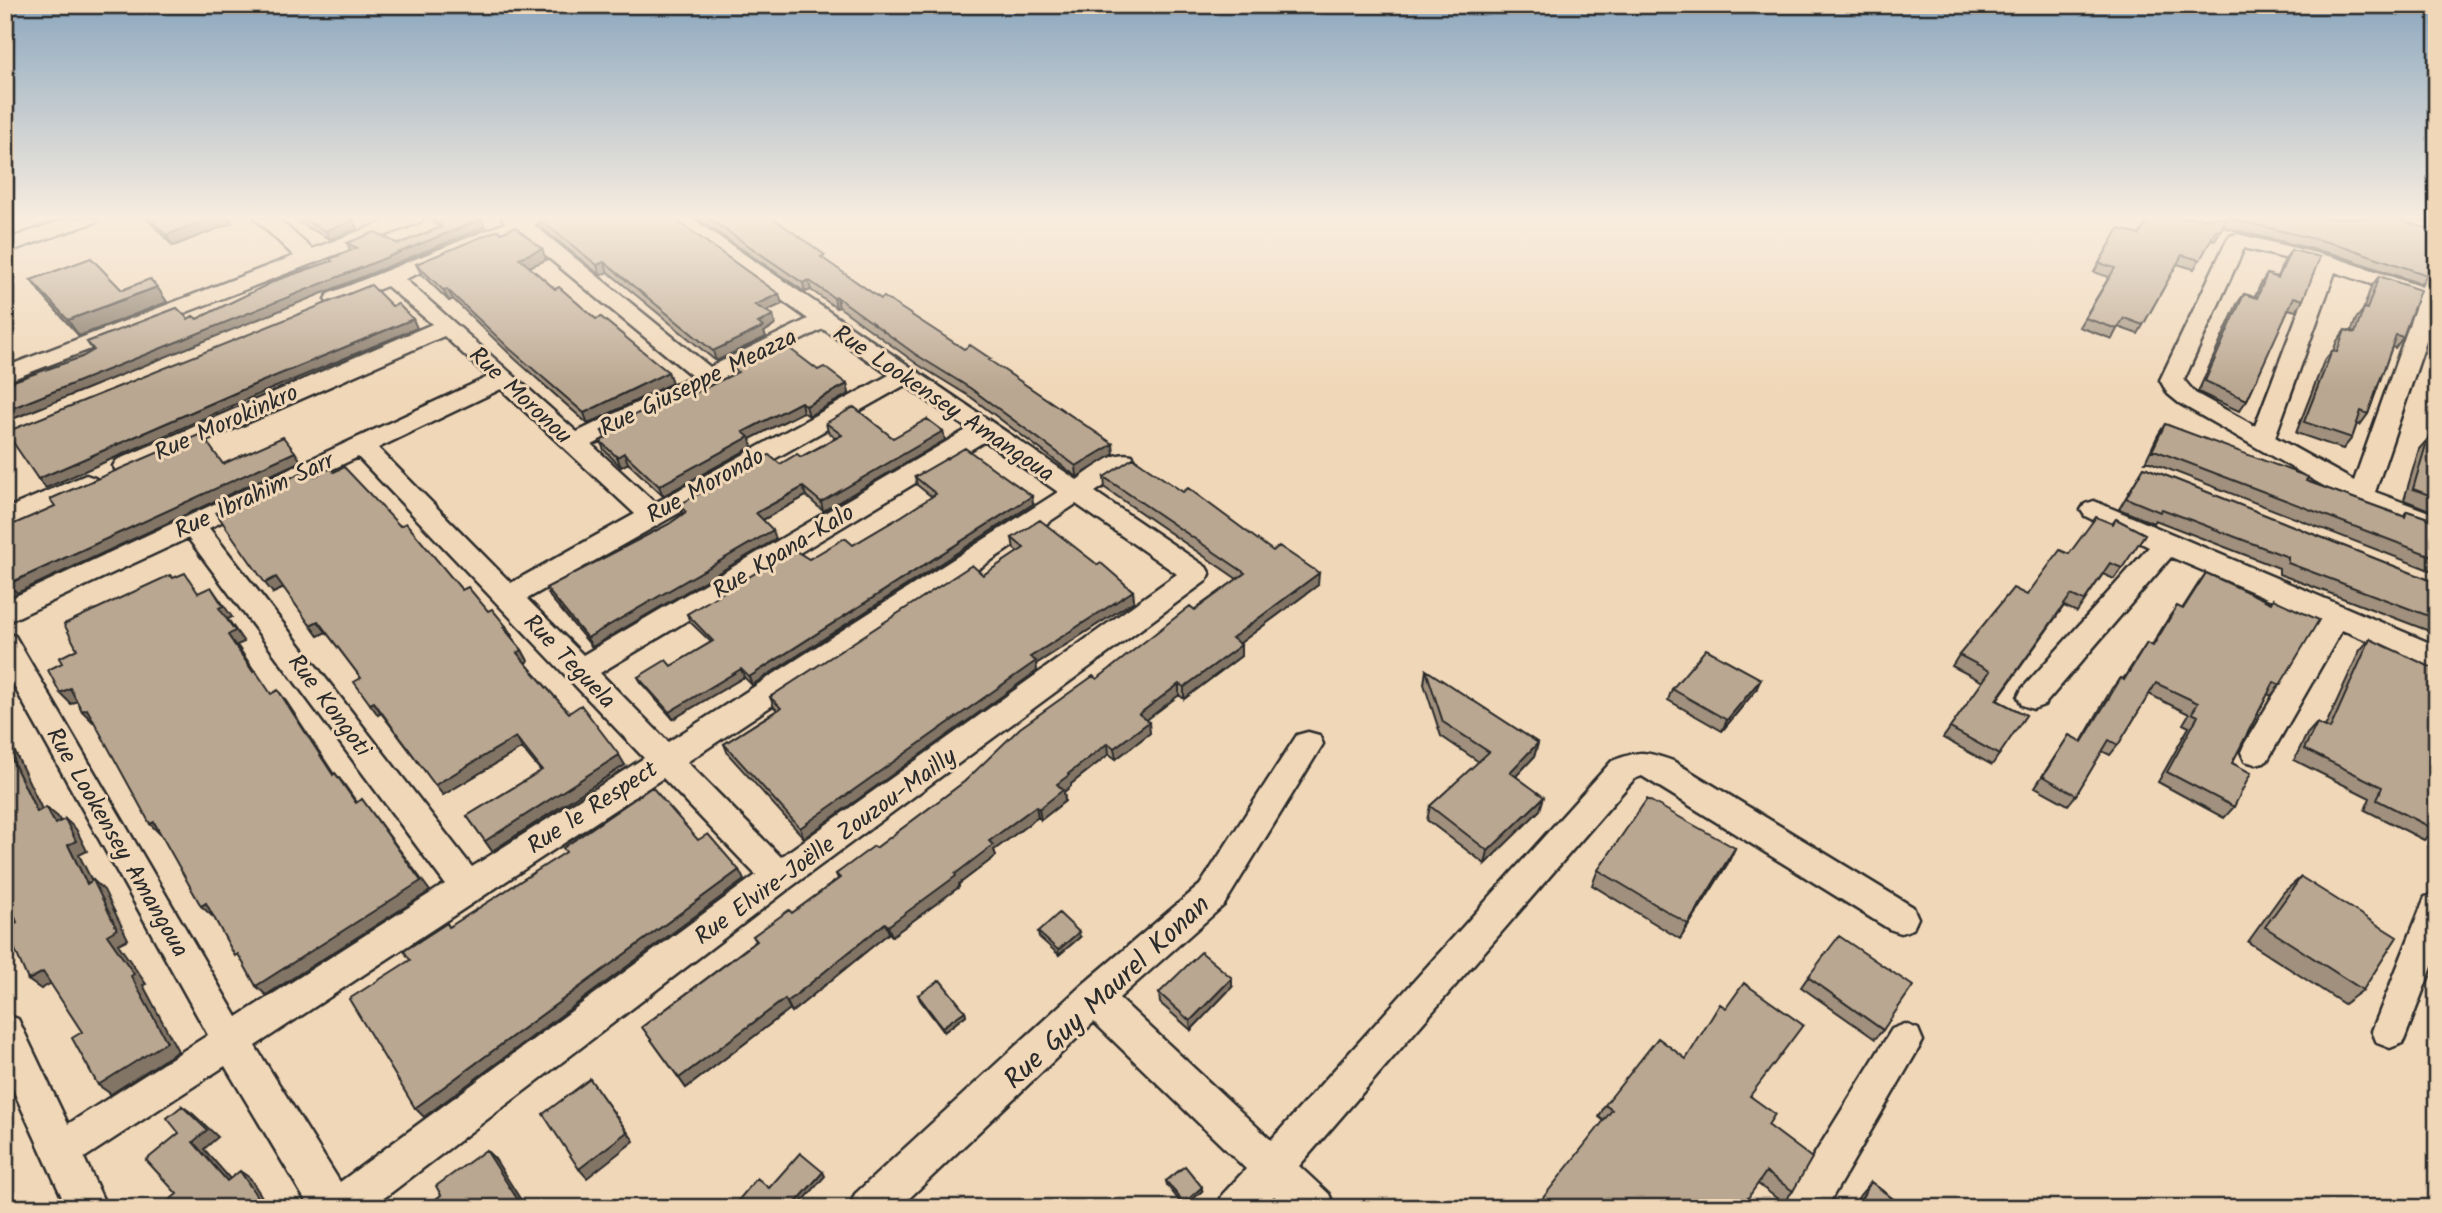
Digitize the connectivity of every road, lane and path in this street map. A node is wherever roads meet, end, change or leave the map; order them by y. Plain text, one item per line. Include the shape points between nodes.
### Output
1 (266, 275) edge
2 (396, 275) edge
3 (586, 275) edge
4 (758, 275) edge
5 (2221, 275) edge
6 (2324, 275) edge
7 (2381, 275) edge
8 (390, 277) junction
9 (2433, 286) edge
10 (313, 309) edge
11 (823, 320) junction
12 (447, 326) junction
13 (5, 375) edge
14 (904, 376) junction
15 (708, 377) junction
16 (503, 379) junction
17 (985, 430) junction
18 (2262, 440) junction
19 (360, 444) junction
20 (573, 444) junction
21 (1123, 461) edge
22 (1074, 492) junction
23 (2361, 496) junction
24 (2094, 510) dead end
25 (652, 514) junction
26 (5, 519) edge
27 (192, 524) junction
28 (2437, 525) edge
29 (2167, 544) junction
30 (508, 597) junction
31 (5, 613) edge
32 (2336, 616) junction
33 (5, 644) edge
34 (2437, 658) edge
35 (580, 671) junction
36 (2032, 697) dead end
37 (1308, 744) dead end
38 (2256, 751) dead end
39 (666, 759) junction
40 (779, 877) junction
41 (467, 887) junction
42 (2437, 908) edge
43 (1901, 918) dead end
44 (1094, 998) junction
45 (2389, 1031) dead end
46 (7, 1039) edge
47 (230, 1040) junction
48 (1905, 1041) dead end
49 (61, 1151) junction
50 (1273, 1168) junction
51 (87, 1208) edge
52 (335, 1208) edge
53 (869, 1208) edge
54 (1237, 1208) edge
55 (1315, 1208) edge
56 (1804, 1208) edge

1 - 13 street
2 - 8 street
3 - 15 street
4 - 11 street, Rue Lookensey Amangoua
5 - 18 street via 2172,380 2187,398
6 - 18 street
7 - 9 street
8 - 10 street
8 - 12 street, Rue Moronou
9 - 23 street
11 - 14 street, Rue Lookensey Amangoua
11 - 15 street, Rue Giuseppe Meazza
12 - 16 street, Rue Moronou
12 - 26 street, Rue Morokinkro
14 - 17 street, Rue Lookensey Amangoua
14 - 25 street, Rue Morondo
15 - 20 street, Rue Giuseppe Meazza
16 - 19 street, Rue Ibrahim Sarr
16 - 20 street, Rue Moronou
17 - 22 street, Rue Lookensey Amangoua
17 - 35 street, Rue Kpana-Kalo
18 - 23 street
19 - 27 street, Rue Ibrahim Sarr
19 - 30 street, Rue Teguela
20 - 25 street, Rue Moronou
21 - 22 street, Rue le Respect
22 - 39 street, Rue le Respect
22 - 40 street, Rue Elvire-Joëlle Zouzou-Mailly via 1196,575
23 - 28 street
24 - 29 street
25 - 30 street, Rue Morondo
27 - 31 street, Rue Ibrahim Sarr
27 - 41 street, Rue Kongoti
29 - 32 street
29 - 36 street
30 - 35 street, Rue Teguela
32 - 34 street
32 - 38 street
33 - 47 street, Rue Lookensey Amangoua
35 - 39 street, Rue Teguela
37 - 44 street, Rue Guy Maurel Konan via 1212,895
39 - 40 street, Rue Teguela
39 - 41 street, Rue le Respect
40 - 52 street, Rue Elvire-Joëlle Zouzou-Mailly
41 - 47 street, Rue le Respect
42 - 45 street
43 - 50 street via 1662,771 1642,763 1623,770
44 - 50 street
44 - 53 street, Rue Guy Maurel Konan
46 - 49 street
47 - 49 street, Rue le Respect
47 - 52 street, Rue Elvire-Joëlle Zouzou-Mailly
48 - 56 street
49 - 51 street
50 - 54 street
50 - 55 street

